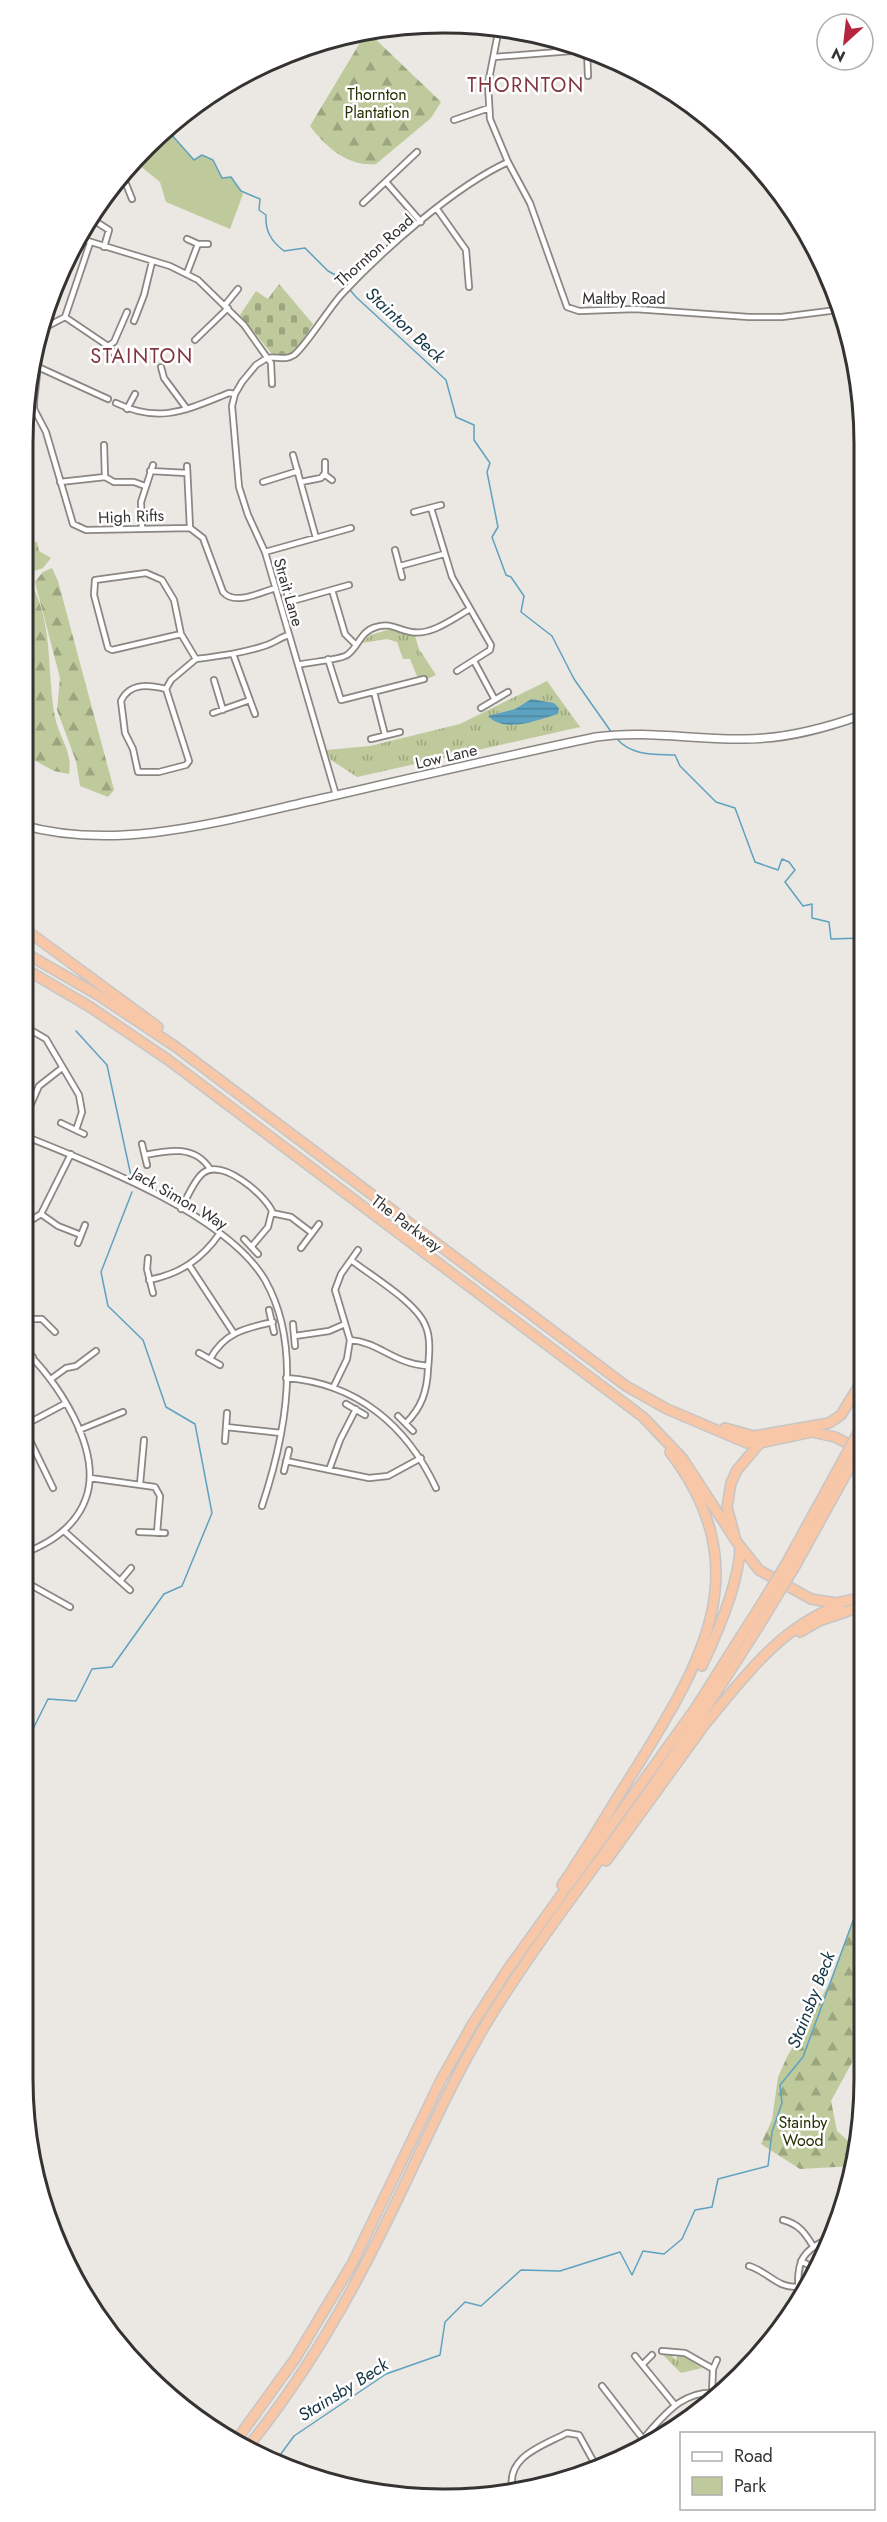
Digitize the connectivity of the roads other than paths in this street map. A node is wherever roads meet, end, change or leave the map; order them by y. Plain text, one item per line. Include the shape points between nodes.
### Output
1 (498, 37) edge
2 (566, 52) edge
3 (494, 57) junction
4 (587, 59) edge
5 (588, 76) dead end
6 (489, 108) junction
7 (454, 120) dead end
8 (417, 152) dead end
9 (508, 162) junction
10 (128, 182) edge
11 (386, 182) junction
12 (132, 200) dead end
13 (363, 204) dead end
14 (437, 209) junction
15 (421, 222) junction
16 (97, 223) edge
17 (188, 239) dead end
18 (86, 241) edge
19 (90, 243) junction
20 (198, 244) junction
21 (208, 244) dead end
22 (104, 247) junction
23 (152, 262) junction
24 (187, 273) junction
25 (469, 287) dead end
26 (237, 289) dead end
27 (227, 307) junction
28 (832, 311) edge
29 (128, 312) dead end
30 (65, 317) junction
31 (134, 321) dead end
32 (51, 324) edge
33 (195, 340) dead end
34 (108, 346) junction
35 (117, 357) dead end
36 (267, 358) junction
37 (161, 367) dead end
38 (40, 368) edge
39 (272, 384) dead end
40 (135, 394) dead end
41 (235, 394) junction
42 (108, 399) dead end
43 (116, 403) dead end
44 (127, 409) junction
45 (187, 409) junction
46 (35, 410) edge
47 (104, 445) dead end
48 (293, 455) dead end
49 (325, 462) dead end
50 (153, 465) dead end
51 (186, 466) dead end
52 (150, 471) junction
53 (298, 471) junction
54 (187, 473) junction
55 (324, 474) junction
56 (105, 477) junction
57 (332, 480) dead end
58 (60, 482) junction
59 (263, 482) dead end
60 (301, 482) junction
61 (145, 486) junction
62 (441, 505) dead end
63 (431, 508) junction
64 (414, 513) dead end
65 (142, 528) junction
66 (190, 528) junction
67 (351, 528) dead end
68 (316, 538) junction
69 (395, 550) dead end
70 (265, 552) junction
71 (444, 554) junction
72 (400, 566) junction
73 (402, 577) dead end
74 (349, 585) dead end
75 (276, 588) junction
76 (332, 590) junction
77 (287, 594) dead end
78 (290, 603) junction
79 (470, 609) junction
80 (292, 610) dead end
81 (181, 634) junction
82 (289, 635) junction
83 (355, 645) junction
84 (233, 654) junction
85 (196, 659) junction
86 (328, 659) junction
87 (474, 661) junction
88 (298, 665) junction
89 (457, 671) dead end
90 (413, 673) dead end
91 (424, 679) dead end
92 (214, 680) dead end
93 (416, 681) junction
94 (166, 689) junction
95 (374, 692) junction
96 (508, 692) dead end
97 (495, 699) junction
98 (250, 700) junction
99 (481, 708) dead end
100 (223, 710) junction
101 (213, 713) dead end
102 (255, 714) dead end
103 (854, 719) edge
104 (400, 732) dead end
105 (385, 735) junction
106 (371, 739) dead end
107 (336, 795) junction
108 (33, 827) edge
109 (33, 828) edge
110 (36, 828) junction
111 (33, 935) edge
112 (33, 958) edge
113 (33, 973) edge
114 (33, 978) edge
115 (90, 1007) junction
116 (33, 1031) edge
117 (62, 1068) junction
118 (33, 1099) edge
119 (248, 1101) junction
120 (61, 1123) dead end
121 (76, 1130) junction
122 (84, 1134) dead end
123 (33, 1139) edge
124 (142, 1144) dead end
125 (71, 1154) junction
126 (145, 1155) junction
127 (147, 1165) dead end
128 (210, 1169) junction
129 (181, 1209) junction
130 (272, 1213) junction
131 (40, 1214) junction
132 (33, 1219) edge
133 (319, 1224) dead end
134 (85, 1225) dead end
135 (220, 1233) junction
136 (312, 1233) junction
137 (81, 1235) junction
138 (244, 1239) dead end
139 (78, 1244) dead end
140 (252, 1246) junction
141 (301, 1248) dead end
142 (358, 1250) dead end
143 (258, 1254) dead end
144 (148, 1258) dead end
145 (351, 1260) junction
146 (189, 1265) junction
147 (149, 1280) junction
148 (153, 1293) dead end
149 (269, 1310) dead end
150 (33, 1319) edge
151 (273, 1322) junction
152 (293, 1324) dead end
153 (345, 1324) junction
154 (55, 1332) dead end
155 (233, 1332) junction
156 (274, 1332) dead end
157 (295, 1336) junction
158 (350, 1340) junction
159 (295, 1346) dead end
160 (96, 1351) dead end
161 (199, 1353) dead end
162 (33, 1357) edge
163 (210, 1359) junction
164 (220, 1365) dead end
165 (428, 1366) junction
166 (286, 1378) junction
167 (51, 1379) junction
168 (596, 1384) junction
169 (333, 1388) junction
170 (854, 1395) edge
171 (647, 1398) junction
172 (66, 1403) junction
173 (346, 1404) dead end
174 (356, 1409) junction
175 (123, 1412) dead end
176 (227, 1413) dead end
177 (365, 1415) dead end
178 (398, 1416) dead end
179 (33, 1421) edge
180 (406, 1423) junction
181 (226, 1427) junction
182 (79, 1430) junction
183 (413, 1431) dead end
184 (281, 1433) junction
185 (772, 1433) junction
186 (144, 1440) dead end
187 (225, 1441) dead end
188 (759, 1444) junction
189 (854, 1444) edge
190 (854, 1446) edge
191 (33, 1447) edge
192 (136, 1447) dead end
193 (143, 1448) junction
194 (288, 1450) dead end
195 (854, 1454) edge
196 (421, 1458) junction
197 (286, 1461) junction
198 (846, 1464) junction
199 (329, 1470) junction
200 (284, 1471) dead end
201 (90, 1478) junction
202 (140, 1484) junction
203 (53, 1488) dead end
204 (436, 1488) dead end
205 (262, 1506) dead end
206 (64, 1531) junction
207 (139, 1532) dead end
208 (157, 1533) junction
209 (165, 1533) dead end
210 (738, 1544) junction
211 (33, 1548) edge
212 (131, 1568) dead end
213 (120, 1581) junction
214 (33, 1586) edge
215 (130, 1590) dead end
216 (854, 1600) edge
217 (847, 1602) junction
218 (768, 1603) junction
219 (70, 1606) dead end
220 (854, 1609) edge
221 (737, 1682) junction
222 (708, 1720) junction
223 (652, 1741) junction
224 (652, 1786) junction
225 (509, 1989) junction
226 (472, 2025) junction
227 (783, 2220) dead end
228 (820, 2243) edge
229 (813, 2246) junction
230 (801, 2261) junction
231 (809, 2265) edge
232 (748, 2266) dead end
233 (759, 2269) junction
234 (755, 2276) dead end
235 (797, 2287) joint
236 (662, 2351) dead end
237 (674, 2351) junction
238 (652, 2355) dead end
239 (635, 2356) dead end
240 (674, 2359) dead end
241 (717, 2360) dead end
242 (643, 2364) junction
243 (713, 2369) junction
244 (602, 2386) dead end
245 (711, 2389) edge
246 (606, 2391) junction
247 (708, 2392) edge
248 (602, 2396) dead end
249 (675, 2405) junction
250 (649, 2434) edge
251 (240, 2435) edge
252 (640, 2439) edge
253 (252, 2441) edge
254 (593, 2461) edge
255 (512, 2483) edge

1 - 3 street
2 - 3 street
3 - 6 street via 488,84
4 - 5 street
6 - 7 street
6 - 9 street
8 - 11 street
9 - 14 street, Thornton Road
9 - 28 street, Maltby Road via 530,203 567,307 579,311 635,309 749,317
10 - 12 street
11 - 13 street
11 - 15 street
14 - 15 street, Thornton Road
14 - 25 street via 466,250
15 - 36 street, Thornton Road via 342,294 298,352 284,359
16 - 22 street via 109,230
17 - 20 street
18 - 19 street
19 - 22 street
19 - 30 street
20 - 21 street
20 - 24 street
22 - 23 street
23 - 24 street
23 - 31 street
24 - 27 street
26 - 27 street
27 - 33 street
27 - 36 street
29 - 34 street via 114,342
30 - 32 street
30 - 34 street
34 - 35 street
36 - 39 street
36 - 41 street via 256,365
37 - 45 street via 164,378
38 - 42 street
40 - 44 street
41 - 45 street via 228,393
41 - 70 street, Strait Lane via 232,406 239,487
43 - 44 street
44 - 45 street via 158,416
46 - 58 street, High Rifts via 46,432
47 - 56 street
48 - 53 street
49 - 55 street
50 - 52 street
51 - 54 street
52 - 54 street
52 - 61 street
53 - 59 street
53 - 60 street
54 - 66 street
55 - 57 street
55 - 60 street
56 - 58 street
56 - 61 street
58 - 65 street, High Rifts via 75,527
60 - 68 street
61 - 65 street
62 - 63 street
63 - 64 street
63 - 71 street
65 - 66 street, High Rifts
66 - 75 street via 203,538 223,592 229,598
67 - 68 street
68 - 70 street
69 - 72 street
70 - 75 street, Strait Lane
71 - 72 street
71 - 79 street
72 - 73 street
74 - 76 street
75 - 82 street, Strait Lane
76 - 78 street
76 - 83 street via 345,634
77 - 78 street
78 - 80 street
79 - 83 street via 443,625 419,632 391,625 372,628
79 - 87 street via 491,645
81 - 81 street via 108,648 94,595 95,580 154,575 168,587 174,600
81 - 85 street
82 - 84 street
82 - 88 street, Strait Lane
83 - 86 street via 343,657
84 - 85 street via 213,660
84 - 98 street
85 - 94 street
86 - 88 street
86 - 95 street via 341,700
87 - 89 street
87 - 97 street
88 - 107 street, Strait Lane
90 - 93 street
91 - 93 street
92 - 100 street
93 - 95 street
94 - 94 street via 189,761 159,772 138,772 125,733 122,701 132,688 144,685
95 - 105 street
96 - 97 street
97 - 99 street
98 - 100 street
98 - 102 street
100 - 101 street
103 - 107 main road, Low Lane via 813,732 767,738 608,735
104 - 105 street
105 - 106 street
107 - 110 main road, Low Lane via 154,832 104,834
108 - 110 main road, Low Lane
109 - 110 main road, Low Lane
111 - 119 highway via 209,1066
112 - 119 highway, The Parkway via 138,1021
113 - 115 highway, The Parkway
114 - 115 highway
115 - 168 highway, The Parkway via 192,1077
116 - 117 street via 46,1039
117 - 118 street via 39,1086
117 - 121 street via 82,1104
119 - 171 highway, The Parkway via 615,1378
120 - 121 street
121 - 122 street
123 - 125 street, Jack Simon Way
124 - 126 street
125 - 129 street, Jack Simon Way
125 - 131 street
126 - 127 street
126 - 128 street via 186,1151 202,1158
128 - 129 street via 200,1176
128 - 130 street via 226,1171 258,1193
129 - 135 street, Jack Simon Way
130 - 136 street via 291,1217
130 - 140 street via 265,1232
131 - 132 street
131 - 137 street
133 - 136 street
134 - 137 street
135 - 146 street
135 - 166 street, Jack Simon Way via 254,1264 274,1298 282,1325
136 - 141 street
137 - 139 street
138 - 140 street
140 - 143 street
142 - 145 street
144 - 147 street
145 - 153 street via 335,1290
145 - 165 street via 422,1318 428,1338
146 - 147 street
146 - 155 street
147 - 148 street
149 - 151 street
150 - 154 street via 42,1319
151 - 155 street
151 - 156 street
152 - 157 street
153 - 157 street via 329,1331
153 - 158 street
155 - 163 street
157 - 159 street
158 - 165 street via 364,1341 404,1362
158 - 169 street via 347,1359
160 - 167 street
161 - 163 street
162 - 167 street
163 - 164 street
165 - 180 street via 424,1398
166 - 169 street
166 - 184 street, Jack Simon Way
167 - 172 street
168 - 210 highway, The Parkway via 670,1443
168 - 223 highway via 666,1446 680,1464 700,1502 712,1542 715,1593 704,1645 686,1685
169 - 196 street via 394,1424
170 - 185 highway via 835,1420
171 - 185 highway via 749,1436
171 - 188 highway, The Parkway via 747,1443
172 - 179 street
172 - 182 street
173 - 174 street
174 - 177 street
174 - 199 street
175 - 182 street
176 - 181 street
178 - 180 street
180 - 183 street
181 - 184 street
181 - 187 street
182 - 201 street
184 - 205 street, Jack Simon Way
185 - 188 highway
186 - 193 street
188 - 190 highway via 800,1433 818,1433
188 - 210 highway via 731,1483 728,1513
189 - 198 highway, bridge
191 - 203 street
192 - 193 street
193 - 202 street
194 - 197 street
195 - 198 highway, bridge
196 - 199 street via 378,1478
196 - 204 street
197 - 199 street
197 - 200 street
198 - 218 highway, bridge
201 - 202 street
201 - 206 street via 86,1498
202 - 208 street via 153,1485 159,1492
206 - 211 street
206 - 213 street
207 - 208 street
208 - 209 street
210 - 217 highway, The Parkway via 759,1570 795,1591 824,1602
210 - 223 highway via 737,1569 709,1651 681,1701
212 - 213 street
213 - 215 street
214 - 219 street
216 - 217 highway
217 - 221 highway via 821,1612 793,1630
218 - 224 highway via 735,1665
218 - 226 highway
220 - 221 highway via 802,1630
221 - 222 highway
222 - 224 highway
222 - 225 highway
223 - 226 highway via 583,1854 487,1992
224 - 225 highway
225 - 253 highway via 447,2096 347,2298
226 - 251 highway via 441,2080 352,2264 295,2359
227 - 229 street via 803,2231
228 - 229 street
229 - 230 street
230 - 231 street
230 - 235 street
232 - 233 street
233 - 234 street
233 - 235 street via 787,2288
236 - 237 street
237 - 240 street
237 - 243 street
238 - 242 street
239 - 242 street
241 - 243 street
242 - 249 street
243 - 245 street
244 - 246 street
246 - 248 street
246 - 252 street
247 - 249 street via 696,2393
249 - 250 street
254 - 255 street via 579,2435 567,2433 519,2460 511,2475

